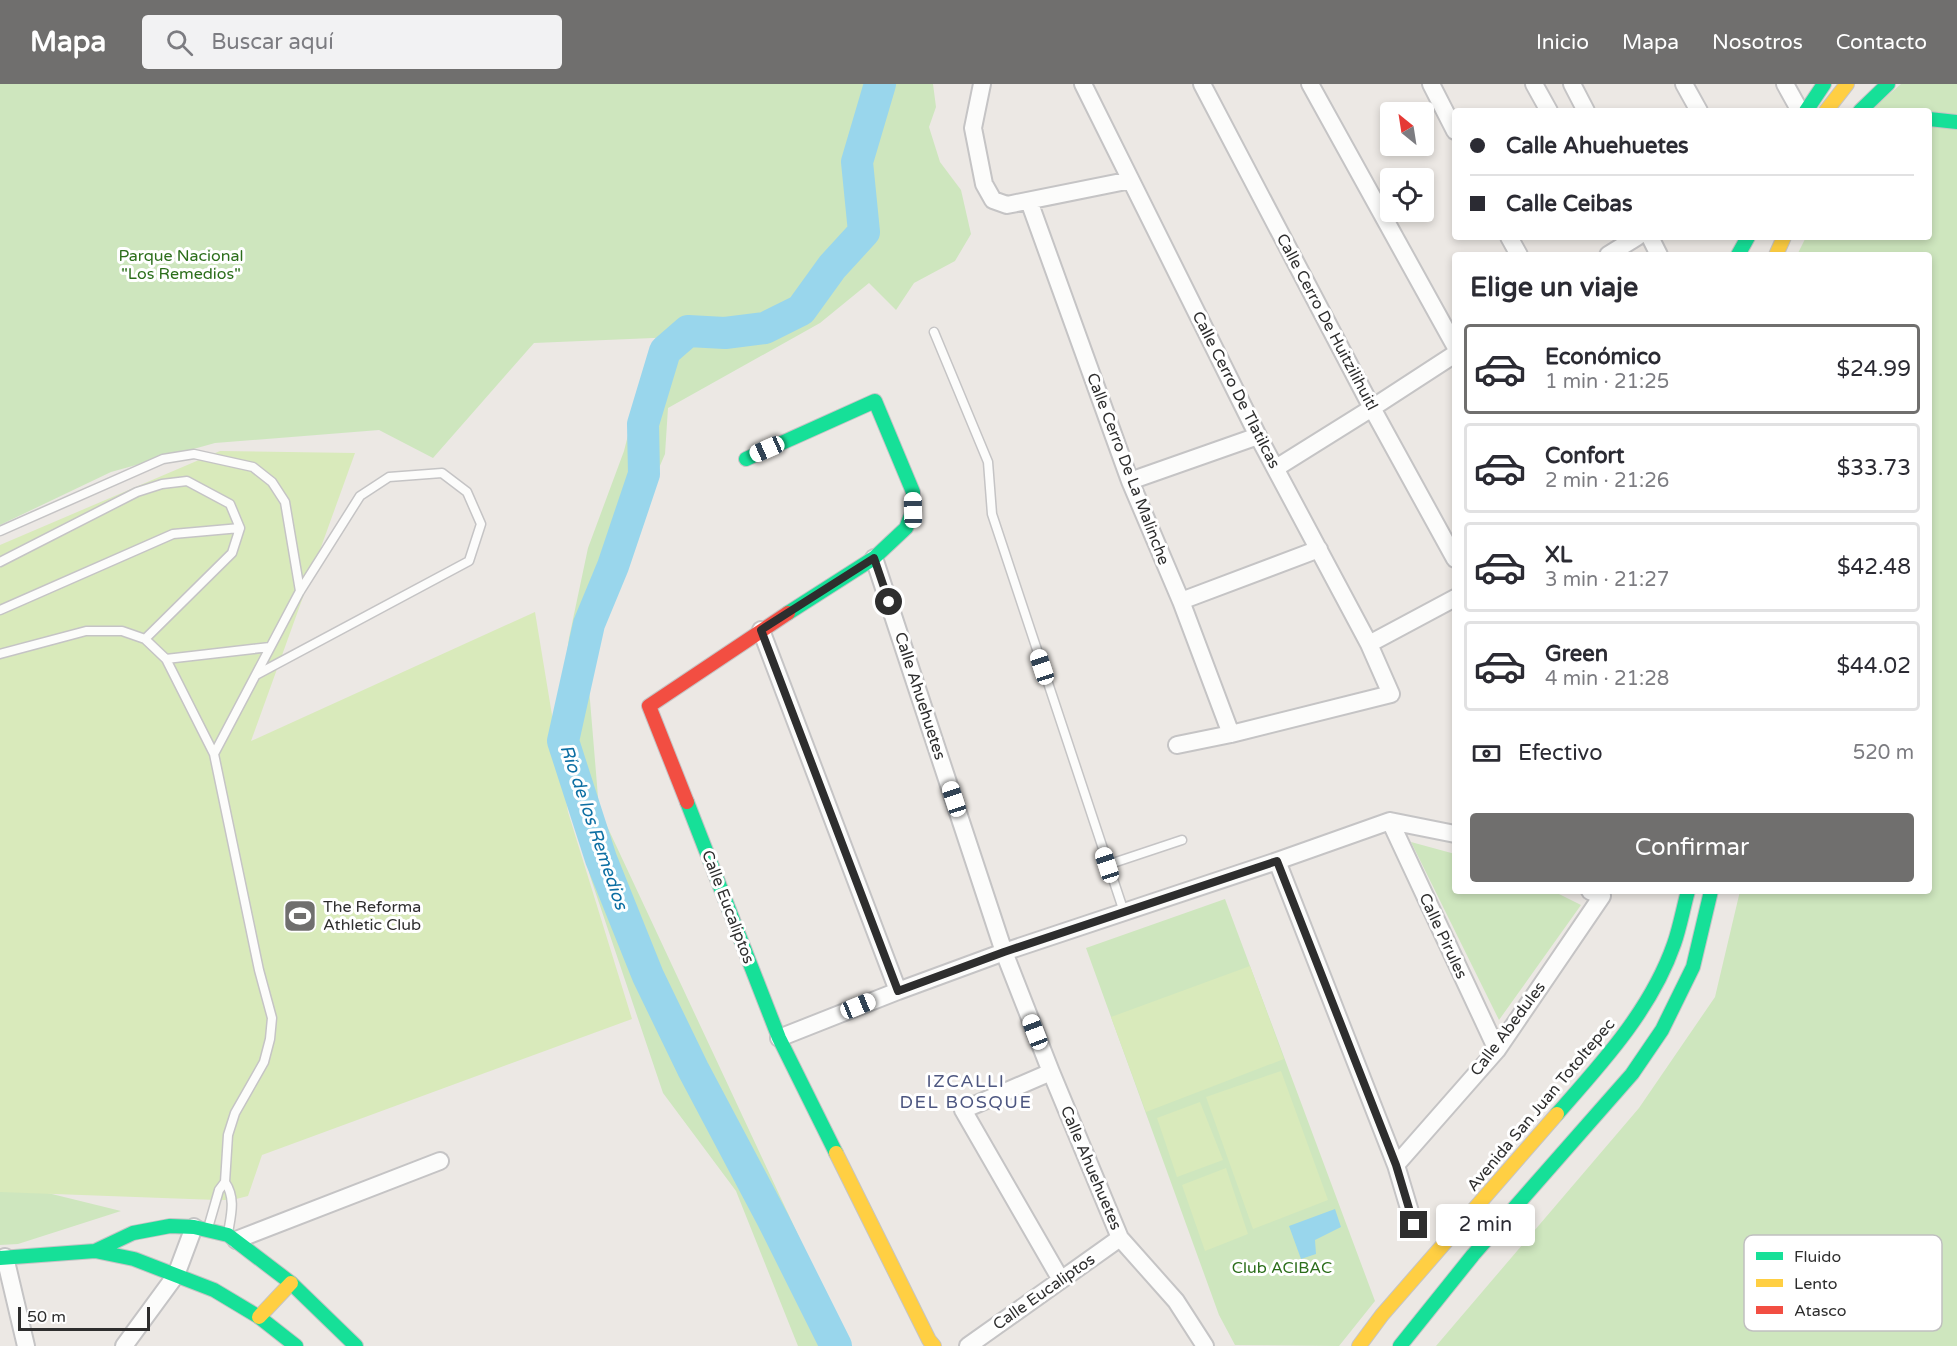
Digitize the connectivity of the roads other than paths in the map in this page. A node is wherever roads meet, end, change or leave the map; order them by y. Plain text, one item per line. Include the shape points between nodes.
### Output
1 (982, 84) edge
2 (1083, 84) edge
3 (1202, 84) edge
4 (1310, 84) edge
5 (1431, 84) edge
6 (1534, 84) edge
7 (1572, 84) edge
8 (1684, 84) edge
9 (1785, 84) edge
10 (1824, 84) edge
11 (1847, 84) edge
12 (1888, 84) edge
13 (1547, 108) edge
14 (1584, 108) edge
15 (1697, 108) edge
16 (1798, 108) edge
17 (1808, 108) edge
18 (1828, 108) edge
19 (1863, 108) edge
20 (1932, 119) edge
21 (1957, 122) edge
22 (1452, 125) edge
23 (1131, 180) junction
24 (1029, 201) junction
25 (1632, 240) edge
26 (1617, 248) edge
27 (934, 332) dead end
28 (1452, 341) edge
29 (1452, 356) edge
30 (1372, 408) junction
31 (1258, 436) junction
32 (746, 459) dead end
33 (1276, 468) junction
34 (1131, 481) junction
35 (240, 528) junction
36 (0, 531) edge
37 (1319, 549) junction
38 (1452, 554) edge
39 (874, 558) junction
40 (0, 561) edge
41 (300, 591) junction
42 (1452, 600) edge
43 (1181, 601) junction
44 (0, 610) edge
45 (761, 630) junction
46 (145, 639) junction
47 (1370, 644) junction
48 (270, 647) junction
49 (0, 654) edge
50 (166, 659) junction
51 (256, 675) junction
52 (1231, 734) junction
53 (1177, 745) dead end
54 (214, 754) junction
55 (1390, 821) junction
56 (1452, 833) edge
57 (1182, 840) dead end
58 (1277, 861) junction
59 (1107, 865) junction
60 (1597, 894) edge
61 (1687, 894) edge
62 (1710, 894) edge
63 (1124, 912) junction
64 (1004, 952) junction
65 (898, 991) junction
66 (779, 1038) junction
67 (1497, 1050) junction
68 (1051, 1072) junction
69 (440, 1161) dead end
70 (1396, 1165) junction
71 (225, 1182) junction
72 (1414, 1225) dead end
73 (201, 1228) junction
74 (232, 1238) junction
75 (1120, 1238) junction
76 (95, 1251) junction
77 (3, 1257) edge
78 (176, 1275) junction
79 (1061, 1280) junction
80 (291, 1283) junction
81 (259, 1317) junction
82 (294, 1345) edge
83 (26, 1346) edge
84 (124, 1346) edge
85 (356, 1346) edge
86 (934, 1346) edge
87 (968, 1346) edge
88 (1205, 1346) edge
89 (1359, 1346) edge
90 (1400, 1346) edge

1 - 24 street via 973,128 984,184 993,200 1007,205
2 - 23 street, Calle Cerro De Tlatilcas
3 - 30 street, Calle Cerro De Huitzilihuitl
4 - 28 street
5 - 22 street
6 - 13 street
7 - 14 street
8 - 15 street
9 - 16 street
10 - 17 main road
11 - 18 main road
12 - 19 main road
20 - 21 main road
23 - 24 street
23 - 31 street, Calle Cerro De Tlatilcas
24 - 34 street, Calle Cerro De La Malinche
25 - 26 street
27 - 59 lane via 988,462 992,514
29 - 30 street
30 - 33 street
30 - 38 street, Calle Cerro De Huitzilihuitl
31 - 33 street, Calle Cerro De Tlatilcas
31 - 34 street
32 - 39 main road, Calle Eucaliptos via 875,401 913,492 913,510 906,528
33 - 37 street, Calle Cerro De Tlatilcas
34 - 43 street, Calle Cerro De La Malinche
35 - 40 lane via 230,504 187,481 162,484 137,492
35 - 44 lane via 173,534
35 - 46 lane via 232,553
36 - 41 lane via 163,459 194,454 254,467 272,482 285,502
37 - 43 street
37 - 47 street, Calle Cerro De Tlatilcas
39 - 45 main road, Calle Eucaliptos
39 - 64 street, Calle Ahuehuetes
41 - 48 lane
41 - 51 lane via 360,496 389,477 442,473 467,492 482,524 469,561
42 - 47 street
43 - 52 street, Calle Cerro De La Malinche
45 - 65 street
45 - 66 main road, Calle Eucaliptos via 650,706
46 - 49 lane via 122,631 86,631
46 - 50 lane
47 - 52 street, Calle Cerro De Tlatilcas via 1391,694
48 - 50 lane
48 - 51 lane
50 - 54 lane
51 - 54 lane
52 - 53 street
54 - 71 lane via 272,1018 264,1062 235,1113 228,1135
55 - 56 street
55 - 58 street
55 - 67 street, Calle Pirules
57 - 59 lane
58 - 63 street
58 - 70 street
59 - 63 lane
60 - 67 street, Calle Abedules via 1602,896
61 - 89 main road, Avenida San Juan Totoltepec via 1674,945 1648,1000 1605,1059
62 - 90 main road via 1693,967 1662,1030 1632,1074 1473,1255
63 - 64 street
64 - 65 street
64 - 68 street, Calle Ahuehuetes
65 - 66 street
66 - 86 main road, Calle Eucaliptos
67 - 70 street, Calle Abedules
68 - 75 street, Calle Ahuehuetes
68 - 79 street via 963,1110
69 - 74 street
70 - 72 street
71 - 73 lane
71 - 74 lane via 232,1200
73 - 74 main road
73 - 76 main road via 170,1226 133,1233
73 - 78 street
74 - 80 main road
75 - 79 street, Calle Eucaliptos
75 - 88 street, Calle Ahuehuetes via 1176,1301
76 - 77 main road
76 - 78 main road via 134,1259
77 - 83 street
78 - 81 main road via 214,1290
78 - 84 street
79 - 87 street, Calle Eucaliptos
80 - 81 main road
80 - 85 main road
81 - 82 main road

